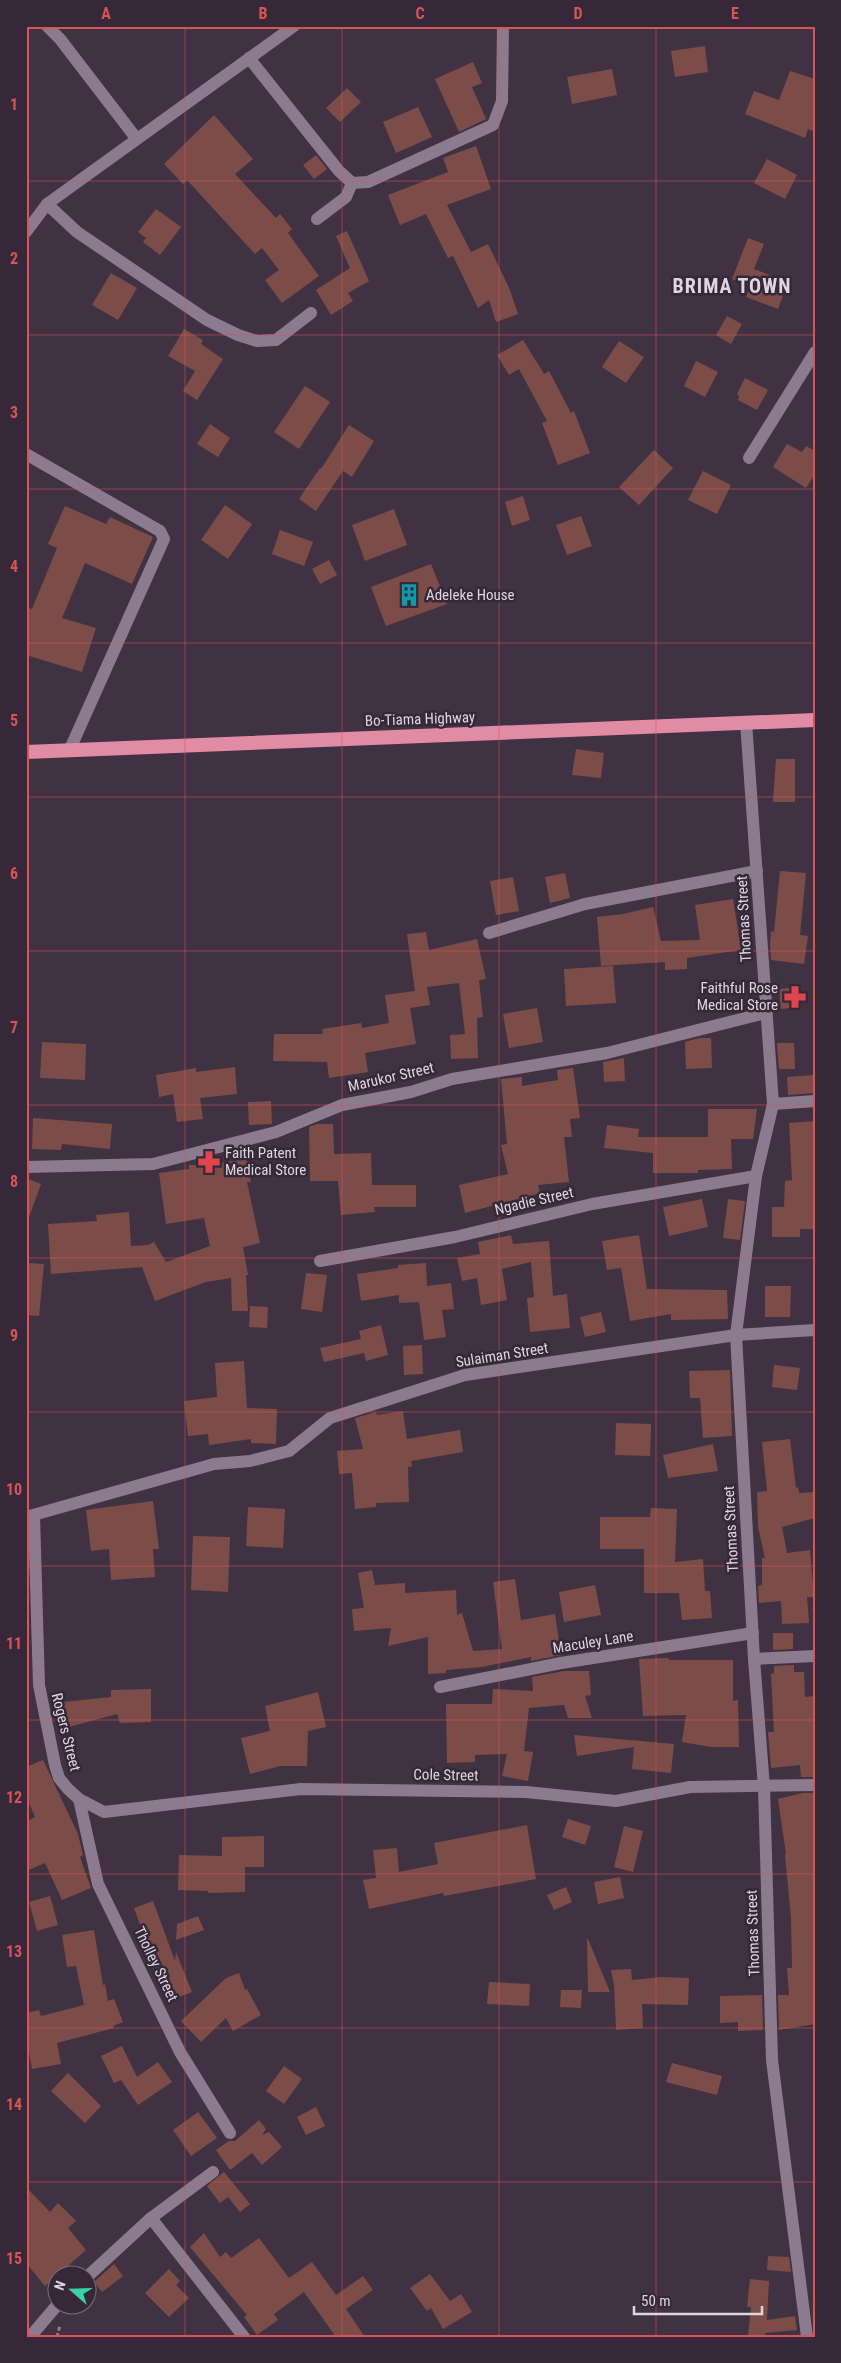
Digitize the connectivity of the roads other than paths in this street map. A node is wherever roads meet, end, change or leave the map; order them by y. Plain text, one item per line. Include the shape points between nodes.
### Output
1 (48, 26) edge
2 (504, 26) edge
3 (287, 28) edge
4 (248, 58) junction
5 (136, 138) junction
6 (352, 183) junction
7 (47, 204) junction
8 (317, 219) dead end
9 (26, 232) edge
10 (310, 313) dead end
11 (815, 352) edge
12 (26, 454) edge
13 (749, 458) dead end
14 (815, 720) edge
15 (746, 722) junction
16 (70, 749) junction
17 (26, 752) edge
18 (757, 871) junction
19 (489, 933) dead end
20 (765, 1012) junction
21 (815, 1101) edge
22 (774, 1104) junction
23 (26, 1167) edge
24 (756, 1176) junction
25 (320, 1261) dead end
26 (815, 1330) edge
27 (736, 1336) junction
28 (30, 1517) edge
29 (753, 1633) junction
30 (815, 1656) edge
31 (754, 1659) junction
32 (440, 1687) dead end
33 (815, 1785) edge
34 (764, 1787) junction
35 (79, 1799) junction
36 (230, 2133) dead end
37 (213, 2172) dead end
38 (151, 2218) junction
39 (98, 2267) edge
40 (48, 2316) edge
41 (26, 2331) edge
42 (30, 2337) edge
43 (244, 2337) edge
44 (807, 2337) edge

1 - 5 street
2 - 6 street via 502,101 493,125 368,182
3 - 4 street
4 - 5 street
4 - 6 street
5 - 7 street
6 - 8 street via 346,197
7 - 9 street
7 - 10 street via 77,232 207,320 238,335 256,342 276,340
11 - 13 street
12 - 16 street via 160,531 164,539
14 - 15 highway, Bo-Tiama Highway
15 - 16 highway, Bo-Tiama Highway
15 - 18 street, Thomas Street
16 - 17 highway, Bo-Tiama Highway
18 - 19 street via 585,904
18 - 20 street, Thomas Street
20 - 22 street, Thomas Street
20 - 23 street, Marukor Street via 606,1053 452,1079 411,1092 342,1106 276,1132 153,1164
21 - 22 street
22 - 24 street, Thomas Street
24 - 25 street, Ngadie Street via 592,1204 455,1236
24 - 27 street, Thomas Street
26 - 27 street, Sulaiman Street
27 - 28 street, Sulaiman Street via 465,1375 330,1418 289,1451 250,1461 214,1464
27 - 29 street, Thomas Street
28 - 35 street, Rogers Street via 40,1700 59,1778
29 - 31 street, Thomas Street
29 - 32 street, Maculey Lane via 561,1663
30 - 31 street
31 - 34 street, Thomas Street
33 - 34 street, Cole Street
34 - 35 street, Cole Street via 690,1788 616,1801 526,1792 301,1789 104,1812
34 - 44 street, Thomas Street via 772,2060
35 - 36 street, Tholley Street via 98,1884 180,2052
37 - 38 street
38 - 39 street
38 - 43 street
40 - 42 street
41 - 42 street

